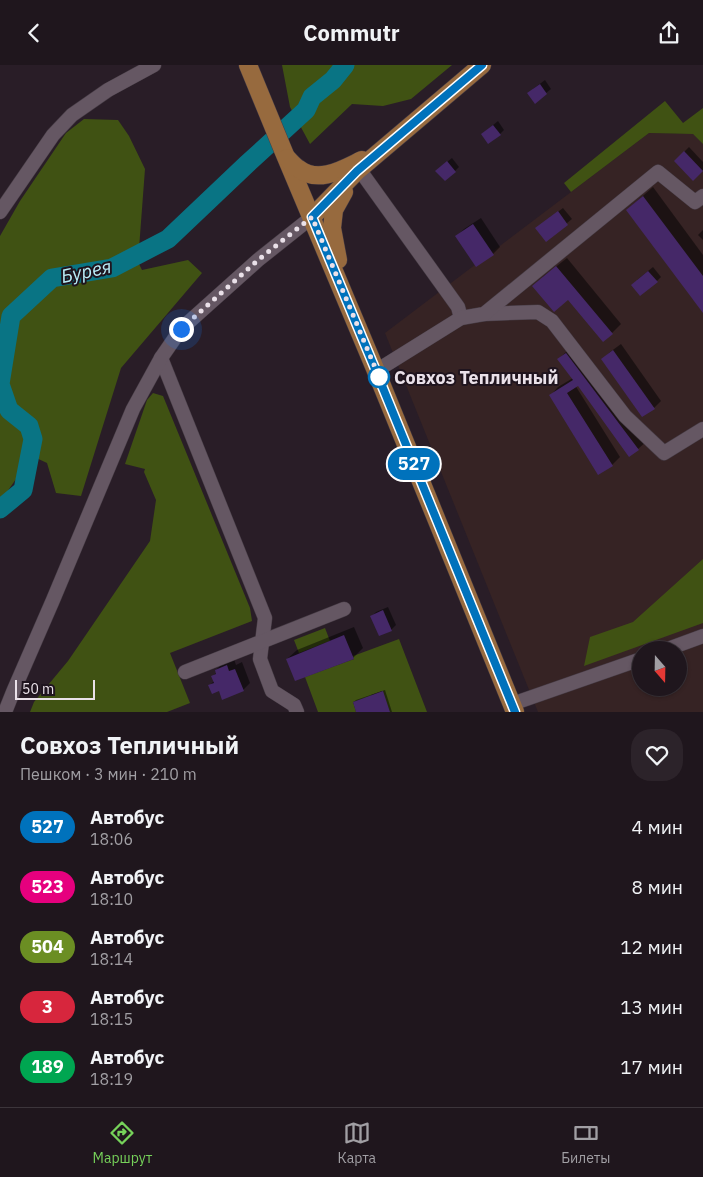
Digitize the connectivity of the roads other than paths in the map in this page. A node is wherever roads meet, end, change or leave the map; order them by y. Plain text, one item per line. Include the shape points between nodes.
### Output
1 (154, 65) edge
2 (248, 65) edge
3 (482, 65) edge
4 (380, 151) junction
5 (284, 154) junction
6 (356, 172) junction
7 (703, 196) edge
8 (0, 212) edge
9 (312, 217) junction
10 (350, 309) junction
11 (484, 314) junction
12 (461, 318) junction
13 (161, 358) junction
14 (376, 371) junction
15 (703, 429) edge
16 (344, 609) dead end
17 (703, 636) edge
18 (262, 641) junction
19 (688, 642) edge
20 (632, 662) edge
21 (184, 672) dead end
22 (514, 708) edge
23 (5, 712) edge
24 (297, 712) edge

1 - 8 street via 108,90 72,115 53,135
2 - 5 main road
3 - 4 main road
4 - 5 main road via 336,173 316,176 300,170
4 - 6 main road
5 - 9 main road
6 - 9 main road
6 - 10 main road via 334,210 332,228
6 - 12 street via 458,307
7 - 11 street via 695,202 658,172
9 - 10 main road
9 - 13 street via 181,329
10 - 14 main road
11 - 12 street
11 - 15 street via 538,312 552,321 625,416 664,453
12 - 14 street
13 - 18 street via 265,618
13 - 23 street via 133,409
14 - 22 main road
16 - 18 street
17 - 19 street
18 - 21 street
18 - 24 street via 260,659 272,691 294,705
20 - 22 street

